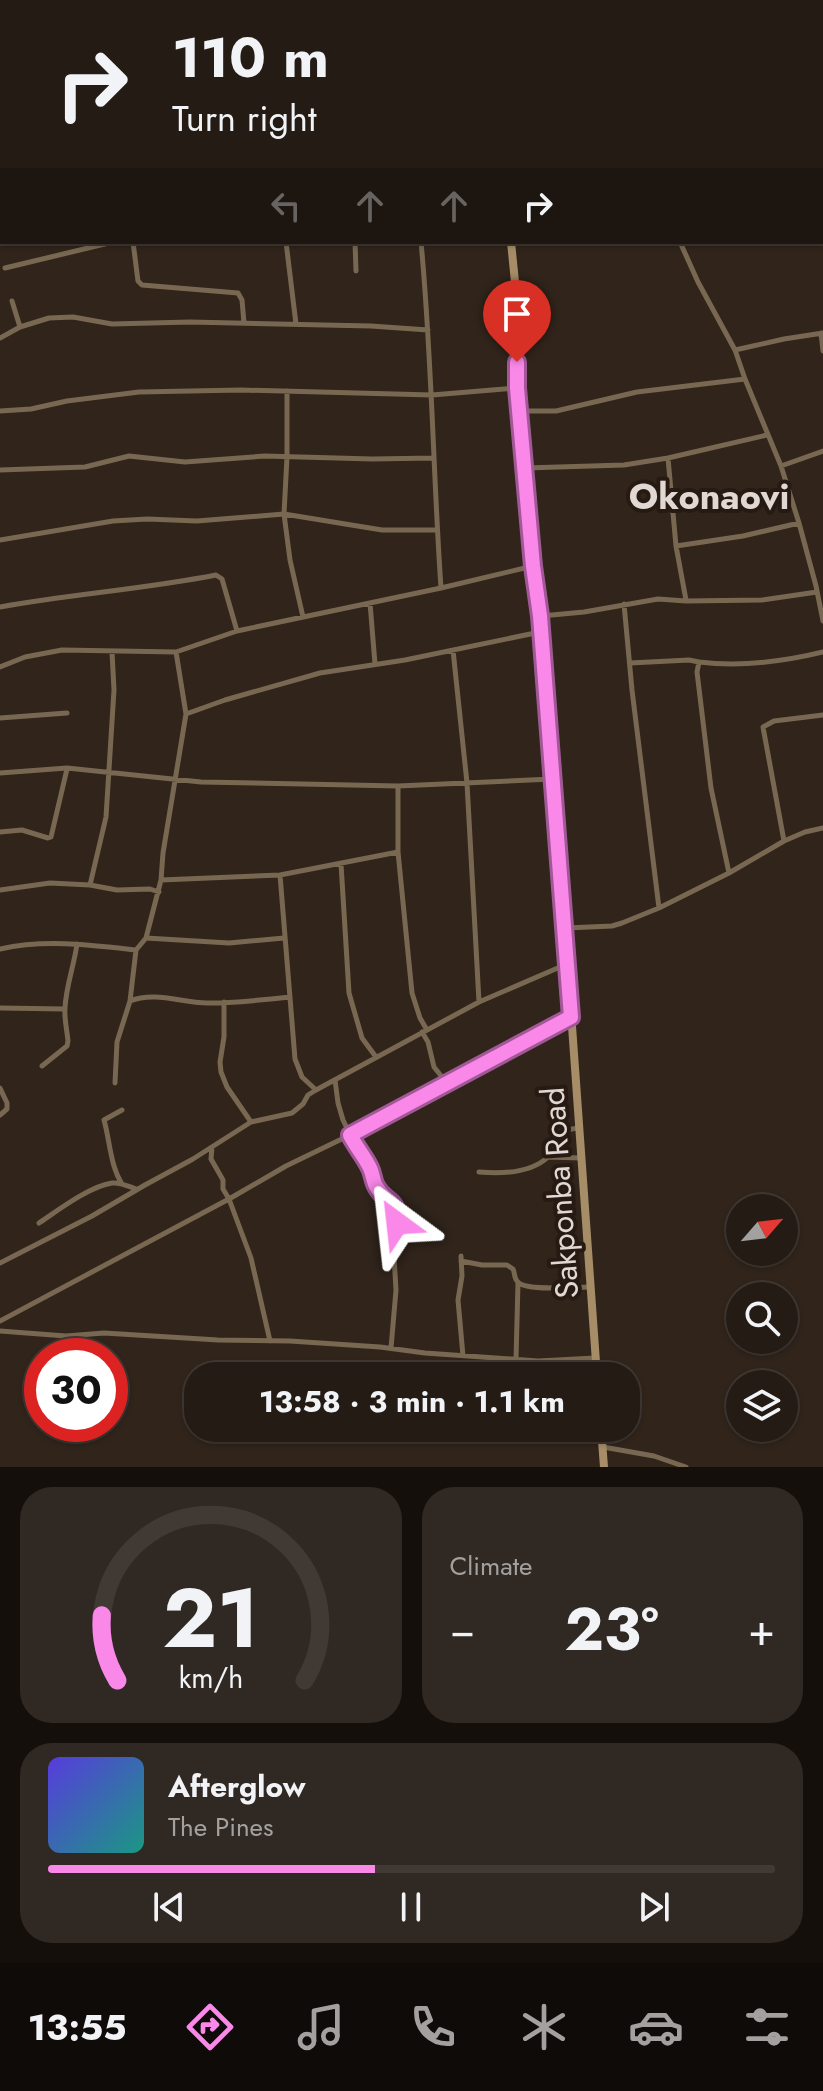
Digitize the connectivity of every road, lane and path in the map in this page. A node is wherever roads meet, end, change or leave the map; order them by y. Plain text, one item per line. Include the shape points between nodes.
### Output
1 (105, 244) edge
2 (133, 244) edge
3 (286, 244) edge
4 (355, 244) edge
5 (421, 244) edge
6 (511, 244) edge
7 (681, 244) edge
8 (5, 268) dead end
9 (356, 271) dead end
10 (12, 301) dead end
11 (244, 323) junction
12 (296, 324) junction
13 (20, 327) junction
14 (428, 330) junction
15 (822, 333) edge
16 (0, 338) edge
17 (735, 350) junction
18 (823, 351) edge
19 (745, 379) junction
20 (517, 388) junction
21 (287, 391) junction
22 (432, 395) junction
23 (0, 411) edge
24 (519, 411) junction
25 (767, 435) junction
26 (823, 451) edge
27 (287, 457) junction
28 (434, 458) junction
29 (668, 458) junction
30 (781, 466) junction
31 (524, 468) junction
32 (0, 470) edge
33 (284, 514) junction
34 (799, 523) junction
35 (437, 530) junction
36 (0, 540) edge
37 (676, 546) junction
38 (533, 566) junction
39 (441, 588) junction
40 (819, 588) edge
41 (686, 601) junction
42 (370, 603) junction
43 (624, 604) junction
44 (0, 607) edge
45 (540, 616) junction
46 (303, 617) junction
47 (823, 621) edge
48 (237, 631) junction
49 (540, 632) junction
50 (453, 650) junction
51 (112, 652) junction
52 (176, 652) junction
53 (823, 652) edge
54 (699, 662) junction
55 (630, 663) junction
56 (375, 664) junction
57 (0, 667) edge
58 (67, 713) dead end
59 (186, 714) junction
60 (823, 715) edge
61 (0, 718) edge
62 (67, 768) junction
63 (109, 771) junction
64 (0, 773) edge
65 (175, 779) junction
66 (552, 779) junction
67 (467, 783) junction
68 (398, 786) junction
69 (823, 828) edge
70 (0, 832) edge
71 (784, 841) junction
72 (398, 852) junction
73 (341, 864) junction
74 (729, 873) junction
75 (280, 875) junction
76 (161, 880) junction
77 (90, 885) junction
78 (0, 890) edge
79 (159, 892) junction
80 (659, 908) junction
81 (565, 928) junction
82 (146, 938) junction
83 (284, 938) junction
84 (77, 944) junction
85 (0, 949) edge
86 (136, 950) junction
87 (567, 964) junction
88 (290, 997) junction
89 (130, 1001) junction
90 (224, 1002) junction
91 (479, 1002) junction
92 (0, 1008) edge
93 (64, 1009) junction
94 (571, 1017) junction
95 (425, 1031) junction
96 (376, 1057) junction
97 (42, 1066) dead end
98 (335, 1080) junction
99 (446, 1082) junction
100 (115, 1083) dead end
101 (0, 1088) edge
102 (316, 1090) junction
103 (122, 1110) dead end
104 (0, 1115) edge
105 (251, 1122) junction
106 (580, 1128) junction
107 (350, 1135) junction
108 (213, 1146) junction
109 (548, 1157) junction
110 (582, 1158) junction
111 (479, 1172) dead end
112 (123, 1184) junction
113 (137, 1189) junction
114 (229, 1199) junction
115 (39, 1223) dead end
116 (0, 1263) edge
117 (518, 1283) junction
118 (591, 1287) junction
119 (0, 1321) edge
120 (0, 1331) edge
121 (270, 1341) junction
122 (391, 1348) junction
123 (463, 1356) junction
124 (596, 1358) junction
125 (516, 1359) junction
126 (596, 1362) edge
127 (602, 1442) edge
128 (602, 1447) junction
129 (604, 1467) edge
130 (686, 1467) edge

1 - 8 street
2 - 11 street via 142,285 238,293
3 - 12 street
4 - 9 street
5 - 14 street
6 - 20 main road, Sakponba Road via 518,312
7 - 17 street
10 - 13 street
11 - 12 street
11 - 13 street via 112,324 73,317
12 - 14 street
13 - 16 street
14 - 22 street
15 - 17 street
15 - 18 street
17 - 19 street
19 - 24 street via 637,392 556,411
19 - 25 street
20 - 22 street
20 - 24 main road, Sakponba Road
21 - 22 street
21 - 23 street via 139,392
21 - 27 street
22 - 28 street
24 - 31 main road, Sakponba Road
25 - 29 street
25 - 30 street
26 - 30 street
27 - 28 street
27 - 32 street via 185,462 129,456 85,467
27 - 33 street
28 - 35 street
29 - 31 street
29 - 37 street
30 - 34 street
31 - 38 main road, Sakponba Road
33 - 35 street via 382,530
33 - 36 street via 113,521
33 - 46 street
34 - 37 street
34 - 40 street
35 - 39 street
37 - 41 street
38 - 39 street
38 - 45 main road, Sakponba Road
39 - 42 street
40 - 41 street via 762,600
40 - 47 street
41 - 43 street
42 - 46 street
42 - 56 street
43 - 45 street
43 - 55 street
44 - 48 street via 216,575 222,579
45 - 49 main road, Sakponba Road
46 - 48 street
48 - 52 street
49 - 50 street
49 - 66 main road, Sakponba Road
50 - 56 street
50 - 67 street
51 - 52 street
51 - 57 street via 62,650
51 - 63 street
52 - 59 street
53 - 54 street via 767,663
54 - 55 street
54 - 74 street via 711,788
55 - 80 street
56 - 59 street via 320,673
58 - 61 street
59 - 65 street
60 - 71 street via 763,727
62 - 63 street
62 - 64 street
62 - 70 street via 51,837 22,830
63 - 65 street
63 - 77 street via 106,817
65 - 68 street
65 - 76 street
66 - 67 street
66 - 81 main road, Sakponba Road
67 - 68 street
67 - 91 street
68 - 72 street
69 - 71 street
71 - 74 street
72 - 73 street
72 - 95 street via 412,993
73 - 75 street
73 - 96 street via 349,993 362,1038
74 - 80 street
75 - 76 street
75 - 83 street
76 - 79 street
77 - 78 street via 50,883
77 - 79 street
79 - 82 street
80 - 81 street via 612,926
81 - 87 main road, Sakponba Road
82 - 83 street via 229,943
82 - 86 street
83 - 88 street
84 - 85 street
84 - 86 street
84 - 93 street
86 - 89 street
87 - 91 street
87 - 94 main road, Sakponba Road
88 - 90 street
88 - 102 street via 295,1059 302,1077
89 - 90 street via 161,997
89 - 100 street via 117,1042
90 - 105 street via 221,1072
91 - 95 street
92 - 93 street
93 - 97 street via 67,1046
94 - 99 street
94 - 106 main road, Sakponba Road
95 - 96 street
95 - 99 street via 431,1060
96 - 98 street
98 - 102 street
98 - 107 street
99 - 107 street
101 - 104 street via 7,1109
102 - 105 street via 292,1113
103 - 112 street via 104,1120
105 - 108 street
106 - 109 street via 563,1132
106 - 110 main road, Sakponba Road
107 - 114 street
107 - 122 street via 378,1190 398,1214
108 - 113 street
108 - 114 street via 211,1159
109 - 110 street
109 - 111 street via 523,1169
110 - 118 main road, Sakponba Road
112 - 113 street
112 - 115 street via 103,1185
113 - 116 street
114 - 119 street
114 - 121 street via 251,1258
117 - 118 street
117 - 123 street via 507,1265 461,1258
117 - 125 street
118 - 124 main road, Sakponba Road
120 - 121 street
121 - 122 street
122 - 123 street
123 - 125 street
124 - 125 street
124 - 126 main road, Sakponba Road
127 - 128 main road
128 - 129 main road
128 - 130 street

